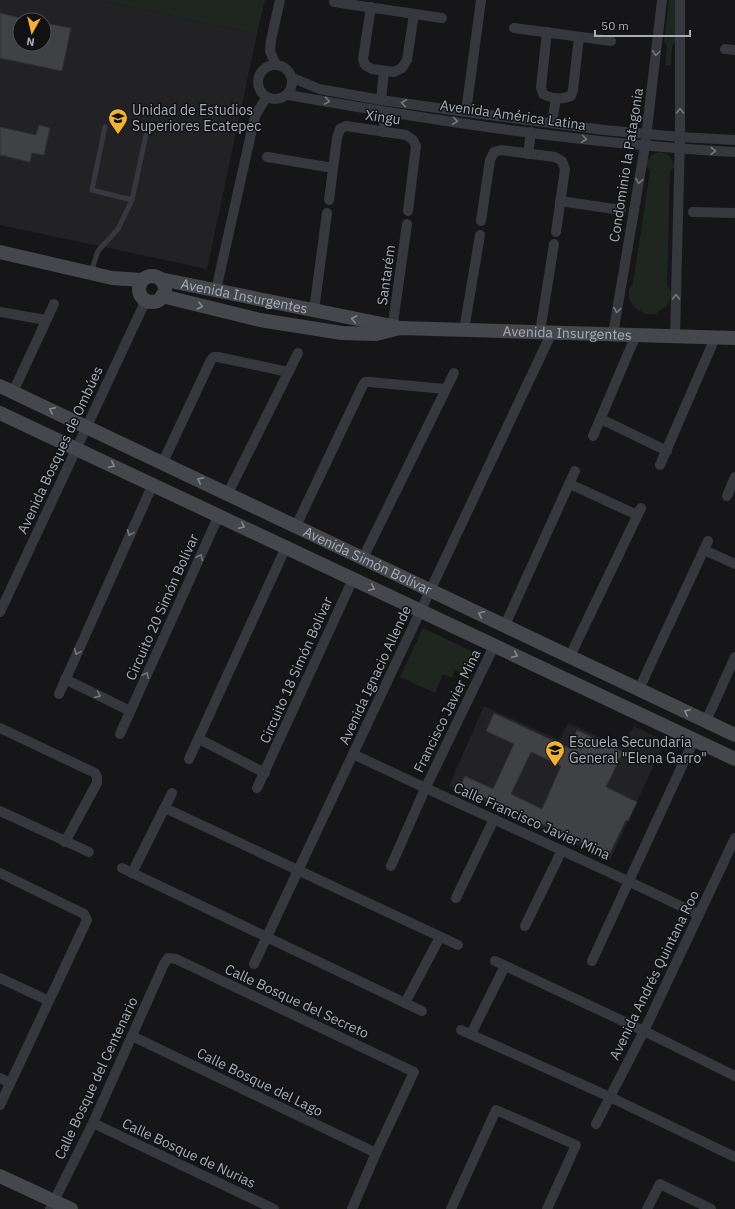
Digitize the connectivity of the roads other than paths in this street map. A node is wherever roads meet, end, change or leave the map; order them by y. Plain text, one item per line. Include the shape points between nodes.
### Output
1 (280, 0) edge
2 (480, 0) edge
3 (662, 0) edge
4 (680, 0) edge
5 (334, 2) dead end
6 (371, 7) junction
7 (414, 14) junction
8 (442, 18) dead end
9 (514, 28) dead end
10 (547, 32) junction
11 (579, 37) junction
12 (611, 41) dead end
13 (276, 65) junction
14 (384, 71) junction
15 (293, 78) junction
16 (288, 95) junction
17 (266, 98) junction
18 (556, 98) junction
19 (381, 100) junction
20 (386, 112) junction
21 (466, 112) junction
22 (552, 124) junction
23 (105, 127) dead end
24 (383, 132) junction
25 (531, 132) junction
26 (146, 134) dead end
27 (646, 134) junction
28 (680, 137) junction
29 (735, 140) edge
30 (645, 146) junction
31 (679, 149) junction
32 (735, 152) edge
33 (528, 154) junction
34 (267, 157) dead end
35 (333, 168) junction
36 (132, 200) junction
37 (329, 200) dead end
38 (560, 201) junction
39 (621, 210) dead end
40 (408, 211) dead end
41 (693, 212) dead end
42 (327, 213) dead end
43 (735, 213) edge
44 (481, 221) dead end
45 (407, 224) dead end
46 (556, 232) dead end
47 (480, 235) dead end
48 (554, 244) dead end
49 (0, 252) edge
50 (91, 273) junction
51 (160, 279) junction
52 (142, 290) junction
53 (216, 290) junction
54 (162, 296) junction
55 (54, 304) dead end
56 (314, 310) junction
57 (0, 312) edge
58 (46, 320) junction
59 (395, 328) junction
60 (464, 330) junction
61 (546, 332) junction
62 (613, 334) junction
63 (636, 335) junction
64 (675, 336) junction
65 (716, 338) junction
66 (735, 338) edge
67 (298, 353) dead end
68 (288, 372) junction
69 (454, 373) dead end
70 (0, 386) edge
71 (446, 389) junction
72 (14, 392) junction
73 (1, 416) edge
74 (601, 419) junction
75 (87, 426) junction
76 (593, 436) dead end
77 (77, 448) junction
78 (667, 451) junction
79 (163, 462) junction
80 (660, 465) dead end
81 (575, 471) dead end
82 (734, 480) edge
83 (153, 484) junction
84 (570, 484) junction
85 (228, 493) junction
86 (727, 496) dead end
87 (219, 515) junction
88 (296, 526) junction
89 (286, 547) junction
90 (363, 558) junction
91 (735, 564) edge
92 (353, 579) junction
93 (431, 590) junction
94 (421, 611) junction
95 (0, 612) edge
96 (505, 625) junction
97 (494, 646) junction
98 (570, 656) junction
99 (735, 657) edge
100 (603, 672) junction
101 (65, 679) junction
102 (639, 689) junction
103 (592, 692) junction
104 (58, 694) dead end
105 (130, 711) junction
106 (706, 721) junction
107 (0, 728) edge
108 (120, 734) dead end
109 (735, 735) edge
110 (199, 739) junction
111 (694, 740) junction
112 (353, 754) junction
113 (189, 759) dead end
114 (735, 759) edge
115 (265, 773) junction
116 (258, 788) dead end
117 (426, 789) junction
118 (172, 793) dead end
119 (165, 808) junction
120 (0, 811) edge
121 (494, 819) junction
122 (735, 838) edge
123 (66, 842) junction
124 (562, 850) junction
125 (89, 852) dead end
126 (391, 866) dead end
127 (122, 868) dead end
128 (298, 871) junction
129 (0, 873) edge
130 (132, 873) junction
131 (630, 881) junction
132 (456, 898) dead end
133 (699, 914) junction
134 (525, 926) dead end
135 (440, 936) junction
136 (266, 938) junction
137 (458, 945) dead end
138 (168, 958) joint
139 (495, 961) dead end
140 (592, 961) dead end
141 (254, 964) dead end
142 (505, 966) junction
143 (0, 978) edge
144 (49, 1001) junction
145 (405, 1003) junction
146 (422, 1011) dead end
147 (461, 1030) dead end
148 (644, 1031) junction
149 (471, 1034) junction
150 (132, 1036) junction
151 (735, 1076) edge
152 (0, 1078) edge
153 (10, 1082) junction
154 (610, 1097) junction
155 (0, 1106) edge
156 (92, 1123) junction
157 (596, 1124) dead end
158 (376, 1153) junction
159 (735, 1157) edge
160 (0, 1176) edge
161 (52, 1205) edge
162 (71, 1209) edge
163 (274, 1209) edge
164 (352, 1209) edge
165 (451, 1209) edge
166 (547, 1209) edge
167 (647, 1209) edge
168 (711, 1209) edge

1 - 13 street via 270,51
2 - 21 street
3 -> 27 street, Condominio la Patagonia
28 -> 4 street
5 - 6 street
6 - 7 street
6 - 14 street via 363,59 365,65 372,69
7 - 8 street
7 - 14 street via 407,60 402,68 394,72
9 - 10 street
10 - 11 street
10 - 18 street via 541,87 543,94
11 - 12 street
11 - 18 street via 573,90 570,96
13 - 15 street, Avenida América Latina via 284,67
13 - 17 street via 265,68 258,77 259,89
14 - 19 street
15 - 16 street
15 - 19 street, Avenida América Latina via 319,89
16 - 17 street, Avenida América Latina via 278,100
16 -> 20 street, Avenida América Latina
17 - 53 street via 255,116
18 - 22 street
21 -> 19 street, Avenida América Latina
20 - 24 street
20 -> 25 street, Avenida América Latina
21 - 22 street, Avenida América Latina
22 - 27 street, Avenida América Latina
23 - 36 lane via 92,190
24 - 35 street, Xingu via 346,126 340,130
24 - 40 street, Xingu via 406,135 416,146
25 -> 30 street, Avenida América Latina
25 - 33 street
26 - 36 lane
27 - 28 street, Avenida América Latina
27 - 30 street, Condominio la Patagonia
28 - 29 street, Avenida América Latina
28 - 31 street
30 - 31 street, Avenida América Latina
30 -> 62 street, Condominio la Patagonia
31 -> 32 street, Avenida América Latina
64 -> 31 street
33 - 38 street via 562,160 565,169
33 - 44 street via 501,150 494,152 490,160
34 - 35 street
35 - 37 street, Xingu
36 - 50 lane via 118,229 98,251
38 - 39 street
38 - 46 street
41 - 43 street
42 - 56 street
45 - 59 street, Santarém
47 - 60 street
48 - 61 street, Avenida Ignacio Allende
49 - 50 main road
50 - 52 main road
51 - 52 main road via 151,276
51 - 53 main road, Avenida Insurgentes
51 - 54 main road via 165,290
52 - 54 main road via 152,302
52 - 75 street, Avenida Bosques de Ombúes
53 - 56 main road, Avenida Insurgentes
54 -> 59 main road, Avenida Insurgentes via 260,320 342,333 376,334
55 - 58 street
59 -> 56 main road, Avenida Insurgentes
57 - 58 street
58 - 72 street
59 - 60 main road, Avenida Insurgentes
60 - 61 main road, Avenida Insurgentes
61 - 62 main road, Avenida Insurgentes
61 - 93 street, Avenida Ignacio Allende
62 - 63 main road, Avenida Insurgentes
63 - 64 main road, Avenida Insurgentes
63 - 74 street
64 - 65 main road, Avenida Insurgentes
65 - 66 main road, Avenida Insurgentes
65 - 78 street
67 - 68 street
68 - 79 street via 214,358
68 - 85 street
69 - 71 street
70 - 72 main road, Avenida Simón Bolívar
71 - 88 street via 365,382
71 - 90 street
75 -> 72 main road, Avenida Simón Bolívar
73 - 77 main road, Avenida Simón Bolívar
74 - 76 street
74 - 78 street
75 - 77 street, Avenida Bosques de Ombúes
75 - 79 main road, Avenida Simón Bolívar
77 -> 83 main road, Avenida Simón Bolívar
77 - 95 street, Avenida Bosques de Ombúes
78 - 80 street
85 -> 79 main road, Avenida Simón Bolívar
81 - 84 street
82 - 86 street
83 - 87 main road, Avenida Simón Bolívar
83 -> 101 street
84 - 96 street
84 - 98 street via 639,512
85 - 88 main road, Avenida Simón Bolívar
87 -> 89 main road, Avenida Simón Bolívar
105 -> 87 street, Circuito 20 Simón Bolívar
88 - 90 main road, Avenida Simón Bolívar
89 - 92 main road, Avenida Simón Bolívar
89 - 110 street
90 - 93 main road, Avenida Simón Bolívar
91 - 102 street via 706,546
92 -> 94 main road, Avenida Simón Bolívar
92 - 115 street, Circuito 18 Simón Bolívar
93 - 94 street, Avenida Ignacio Allende
96 -> 93 main road, Avenida Simón Bolívar
94 - 97 main road, Avenida Simón Bolívar
94 - 112 street, Avenida Ignacio Allende
96 - 98 main road, Avenida Simón Bolívar
97 -> 103 main road, Avenida Simón Bolívar
97 - 117 street, Francisco Javier Mina
98 - 100 main road, Avenida Simón Bolívar
99 - 106 street
100 - 102 main road, Avenida Simón Bolívar
100 - 103 main road
101 - 104 street
101 -> 105 street
106 -> 102 main road, Avenida Simón Bolívar
103 - 111 main road, Avenida Simón Bolívar
105 - 108 street, Circuito 20 Simón Bolívar
106 - 109 main road, Avenida Simón Bolívar
107 - 123 street via 95,773 96,783
110 - 113 street
110 - 115 street
111 - 114 main road, Avenida Simón Bolívar
111 - 131 street
112 - 117 street, Calle Francisco Javier Mina
112 - 128 street, Avenida Ignacio Allende
115 - 116 street, Circuito 18 Simón Bolívar
117 - 121 street, Calle Francisco Javier Mina
117 - 126 street, Francisco Javier Mina
118 - 119 street
119 - 128 street
119 - 130 street
120 - 123 street
121 - 124 street, Calle Francisco Javier Mina
121 - 132 street
122 - 133 street, Avenida Andrés Quintana Roo
123 - 125 street
124 - 131 street, Calle Francisco Javier Mina
124 - 134 street
127 - 130 street
128 - 135 street
128 - 136 street, Avenida Ignacio Allende
129 - 144 street via 84,914 87,920
130 - 136 street
131 - 133 street, Calle Francisco Javier Mina
131 - 140 street
133 - 148 street, Avenida Andrés Quintana Roo
135 - 137 street
135 - 145 street
136 - 141 street, Avenida Ignacio Allende
136 - 145 street
138 - 150 street, Calle Bosque del Centenario
138 - 158 street, Calle Bosque del Secreto via 176,959 414,1072
139 - 142 street
142 - 148 street
142 - 149 street
143 - 144 street
144 - 153 street
145 - 146 street
147 - 149 street
148 - 151 street
148 - 154 street, Avenida Andrés Quintana Roo
149 - 154 street
150 - 156 street, Calle Bosque del Centenario
150 - 158 street, Calle Bosque del Lago
152 - 153 street
153 - 155 street
154 - 157 street, Avenida Andrés Quintana Roo
154 - 159 street
156 - 161 street, Calle Bosque del Centenario
156 - 163 street, Calle Bosque de Nurias
158 - 164 street
160 - 161 main road
161 - 162 main road
165 - 166 street via 496,1110 576,1145
167 - 168 street via 660,1184

